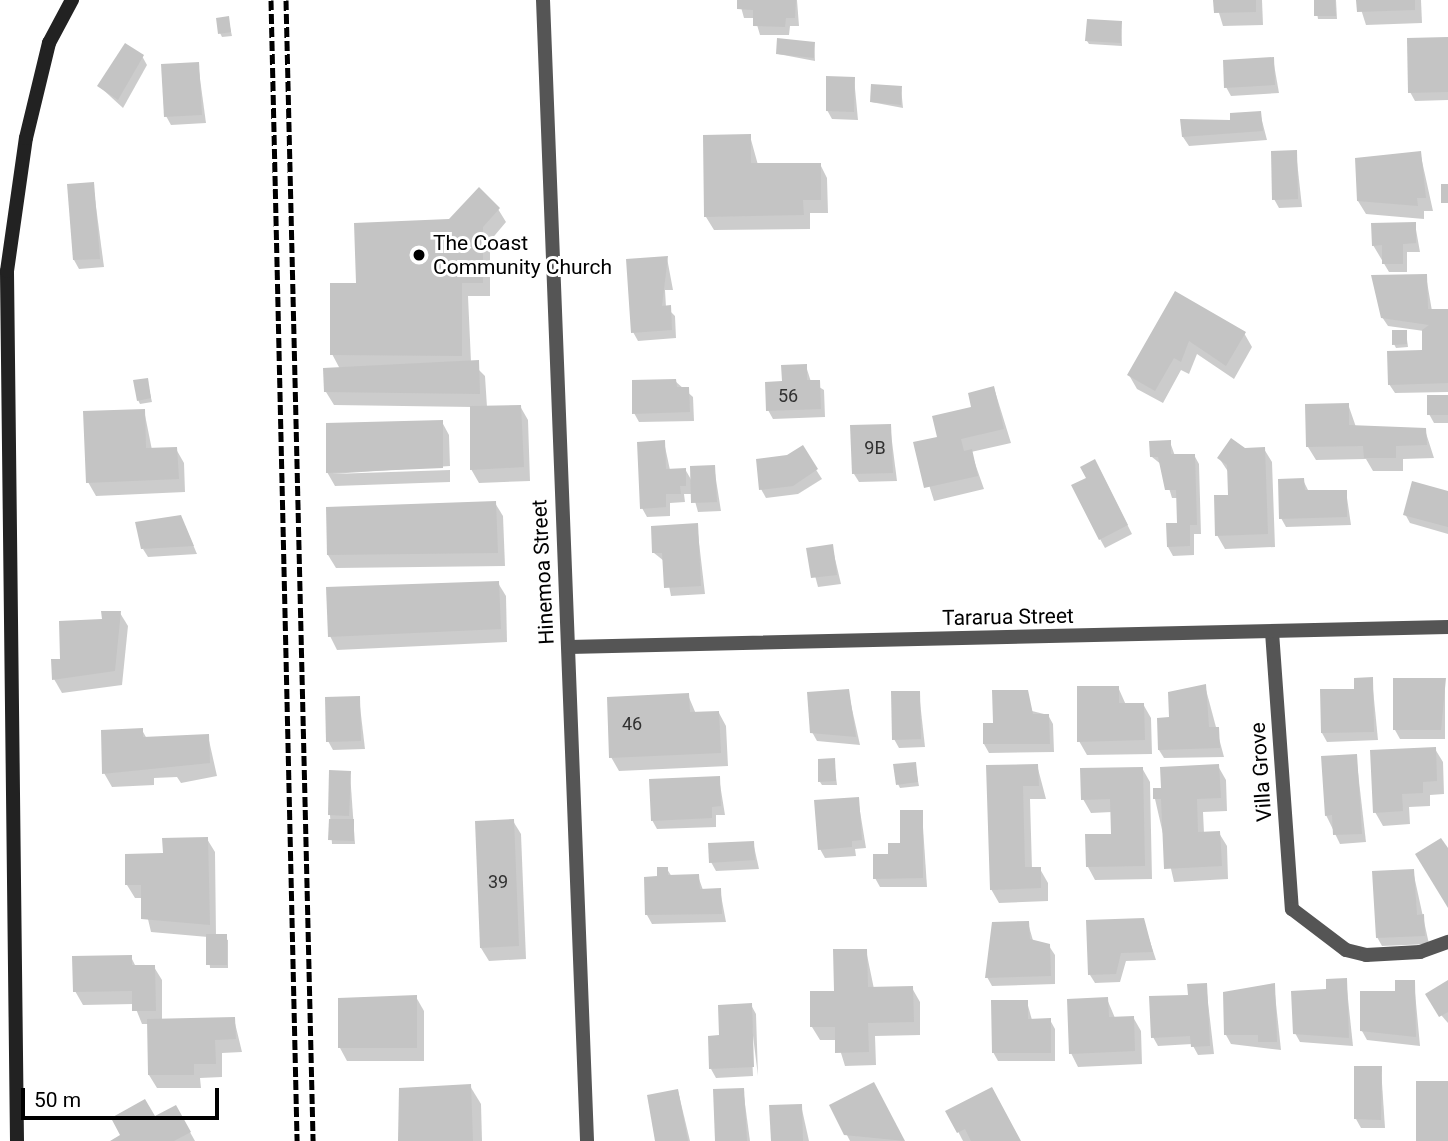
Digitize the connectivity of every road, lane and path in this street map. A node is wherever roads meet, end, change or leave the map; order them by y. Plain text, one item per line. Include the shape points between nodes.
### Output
1 (72, 0) edge
2 (543, 0) edge
3 (3, 271) edge
4 (1448, 627) edge
5 (1272, 632) junction
6 (569, 648) junction
7 (1448, 942) edge
8 (17, 1141) edge
9 (587, 1141) edge

1 - 3 main road via 50,43 26,138
2 - 6 street, Hinemoa Street
3 - 8 main road
4 - 5 street, Tararua Street
5 - 6 street, Tararua Street
5 - 7 street, Villa Grove via 1292,909 1346,950 1420,952
6 - 9 street, Hinemoa Street

